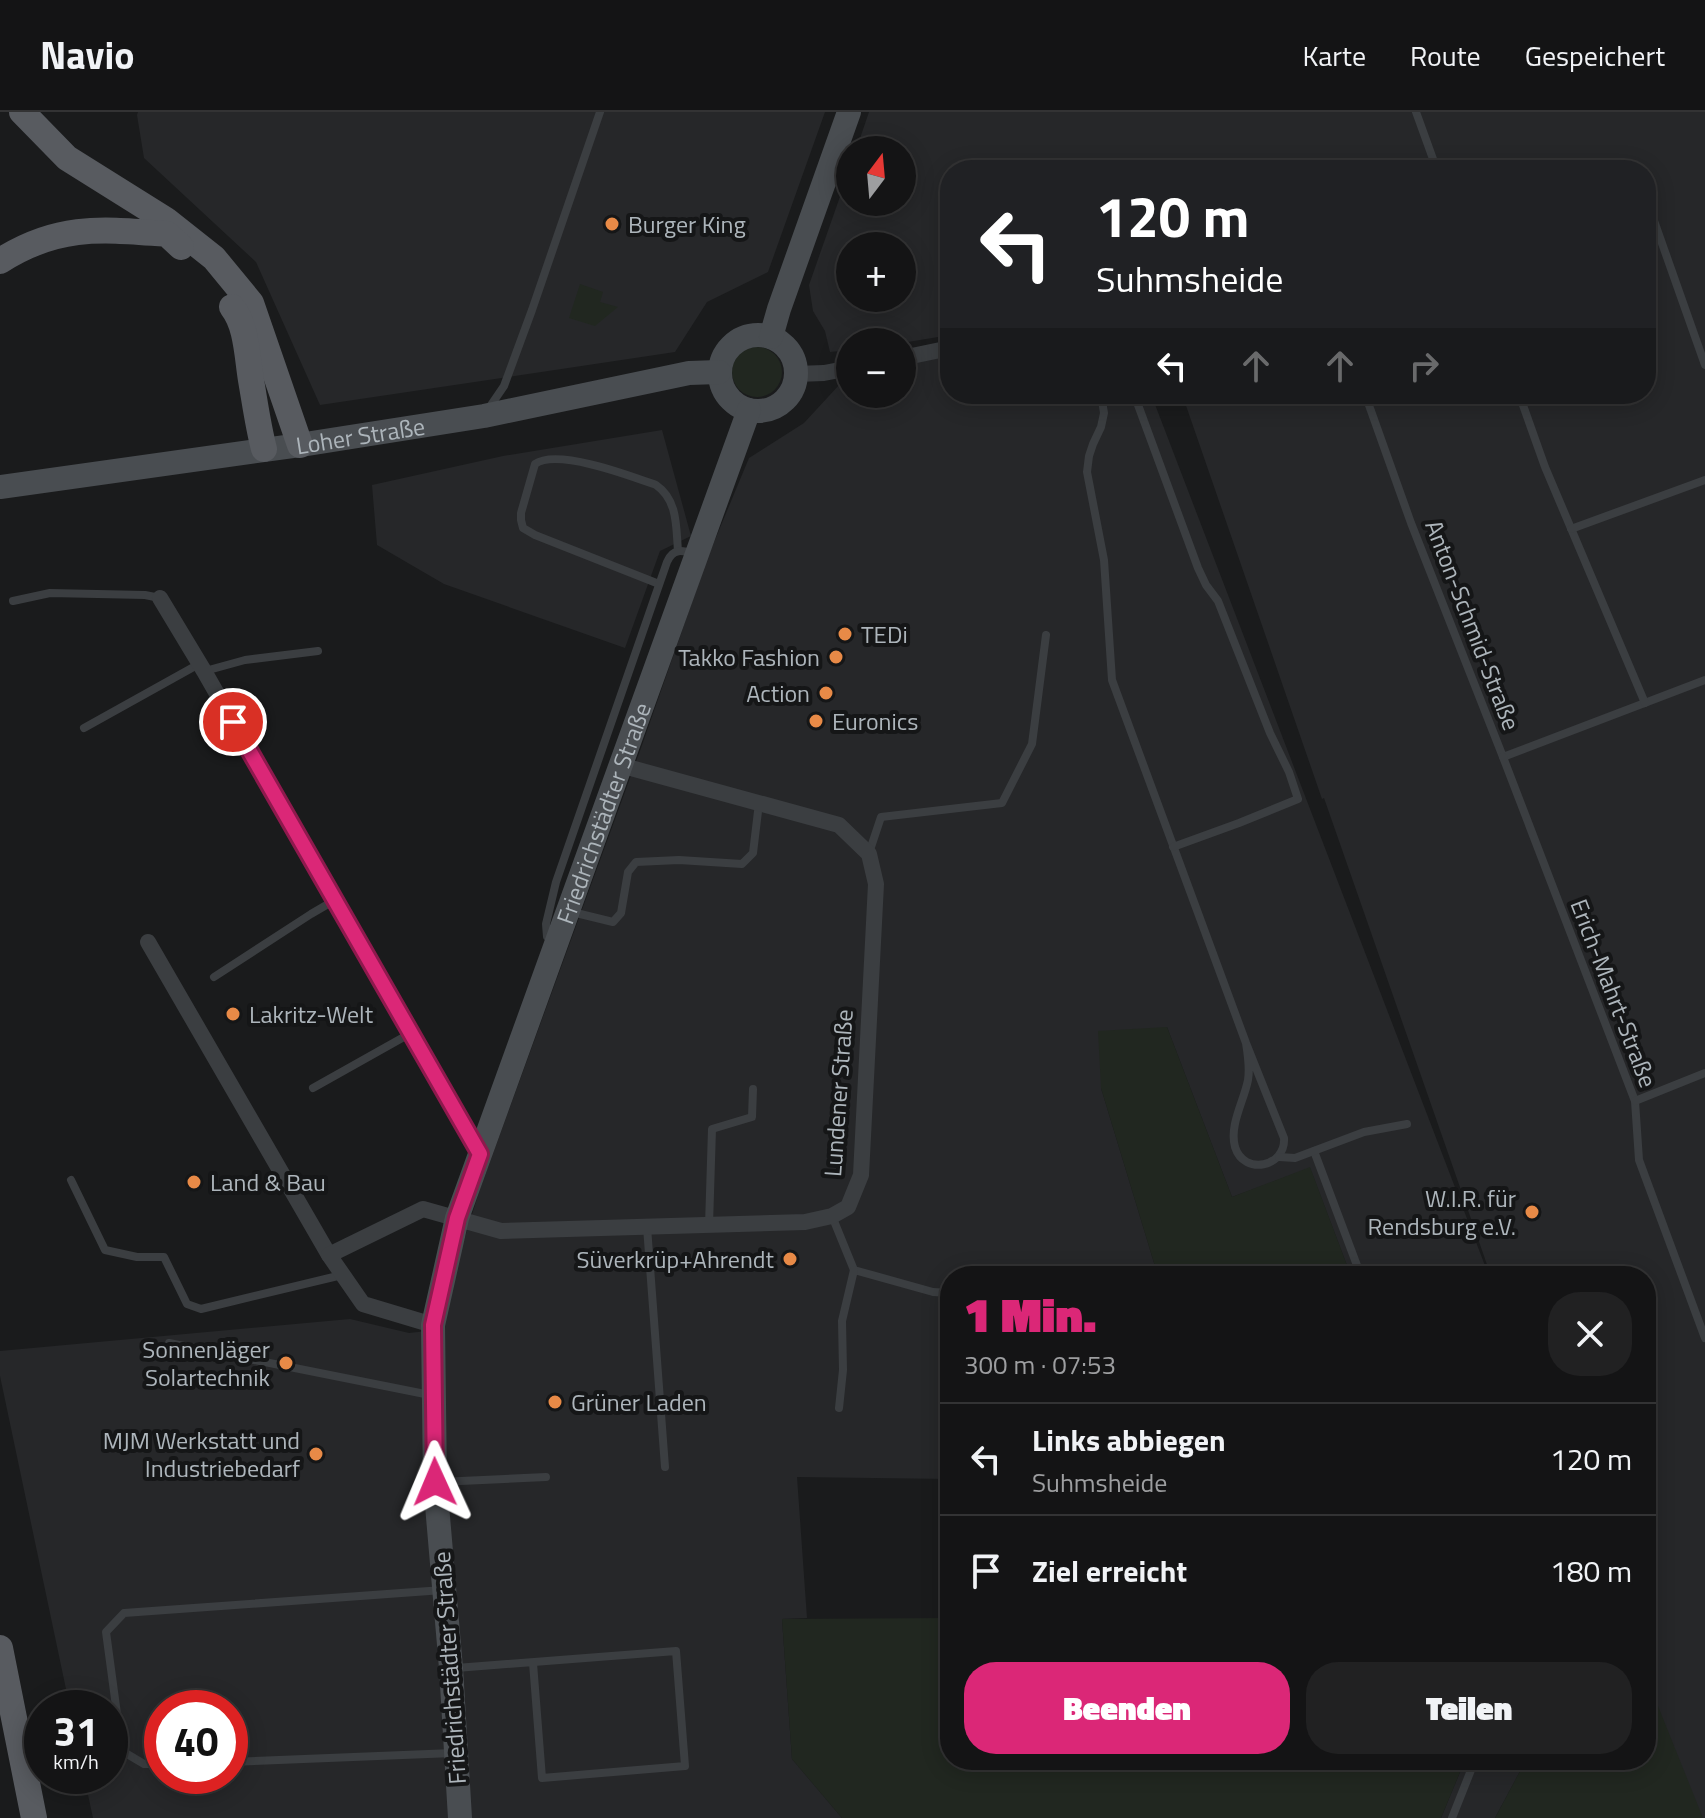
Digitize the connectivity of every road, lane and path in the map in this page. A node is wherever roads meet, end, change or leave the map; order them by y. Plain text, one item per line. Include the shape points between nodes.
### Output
1 (22, 112) edge
2 (600, 112) edge
3 (849, 112) edge
4 (1416, 112) edge
5 (1433, 160) edge
6 (1656, 226) edge
7 (0, 261) edge
8 (771, 337) junction
9 (940, 350) edge
10 (916, 355) edge
11 (1705, 365) edge
12 (836, 371) edge
13 (719, 372) junction
14 (796, 374) junction
15 (516, 396) junction
16 (1103, 404) edge
17 (1138, 404) edge
18 (1369, 404) edge
19 (1523, 404) edge
20 (749, 410) junction
21 (484, 416) junction
22 (300, 445) junction
23 (264, 449) junction
24 (1705, 480) edge
25 (0, 487) edge
26 (1571, 529) junction
27 (687, 553) junction
28 (659, 584) junction
29 (160, 598) joint
30 (13, 601) dead end
31 (1046, 635) dead end
32 (318, 651) dead end
33 (202, 668) junction
34 (1705, 680) edge
35 (1645, 703) junction
36 (84, 728) dead end
37 (1503, 757) junction
38 (620, 765) junction
39 (759, 803) junction
40 (1173, 847) junction
41 (869, 854) junction
42 (335, 900) junction
43 (567, 911) junction
44 (148, 942) dead end
45 (556, 942) junction
46 (214, 977) dead end
47 (411, 1033) junction
48 (1246, 1043) junction
49 (1705, 1073) edge
50 (313, 1088) dead end
51 (753, 1089) dead end
52 (1635, 1101) junction
53 (1407, 1124) dead end
54 (1314, 1151) junction
55 (480, 1154) junction
56 (1279, 1157) junction
57 (71, 1180) dead end
58 (832, 1216) junction
59 (457, 1218) junction
60 (709, 1226) junction
61 (647, 1227) junction
62 (329, 1255) junction
63 (1357, 1266) edge
64 (854, 1270) junction
65 (343, 1275) junction
66 (940, 1292) edge
67 (433, 1325) junction
68 (1705, 1338) edge
69 (169, 1343) dead end
70 (434, 1396) junction
71 (839, 1408) dead end
72 (665, 1467) dead end
73 (546, 1477) dead end
74 (435, 1482) junction
75 (444, 1590) junction
76 (0, 1648) edge
77 (533, 1663) junction
78 (451, 1668) junction
79 (456, 1753) junction
80 (248, 1761) edge
81 (144, 1764) edge
82 (1471, 1770) edge
83 (34, 1818) edge
84 (460, 1818) edge
85 (1452, 1818) edge

1 - 22 main road via 67,158 166,220 214,258 251,303
2 - 15 lane via 532,310
3 - 8 street
4 - 5 lane
6 - 11 lane
7 - 23 main road via 44,238 81,230 167,234 203,268 236,313
8 - 13 street via 747,336 733,344
8 - 14 street via 786,347
9 - 10 street
12 - 14 street
13 - 15 street, Loher Straße
13 - 20 street via 725,393
14 - 20 street via 784,401 771,409
15 - 21 street, Loher Straße
15 - 21 lane
16 - 40 lane via 1087,472 1104,560 1112,680
17 - 40 lane via 1198,568 1218,601 1298,799
18 - 37 lane, Anton-Schmid-Straße
19 - 26 lane
20 - 27 street, Friedrichstädter Straße
21 - 22 street, Loher Straße
22 - 23 street, Loher Straße
23 - 25 street, Loher Straße
24 - 26 lane
26 - 35 lane
27 - 28 lane via 669,558
27 - 28 lane via 670,499 656,485 580,462 550,458 535,464 521,513 523,528
27 - 38 street, Friedrichstädter Straße
28 - 45 lane via 551,898 546,931
29 - 30 lane via 50,593
29 - 33 street
31 - 41 lane via 1032,744 1002,803 881,817
32 - 33 lane
33 - 36 lane
33 - 42 street
34 - 35 lane, Anton-Schmid-Straße
35 - 37 lane, Anton-Schmid-Straße
37 - 52 lane, Erich-Mahrt-Straße
38 - 39 street
38 - 43 street, Friedrichstädter Straße
39 - 41 street via 839,825
39 - 43 lane via 753,853 742,864 636,862 628,872 621,913 613,922
40 - 48 lane
41 - 58 street, Lundener Straße via 876,884 861,1175 848,1207
42 - 46 lane
42 - 47 street
43 - 45 street, Friedrichstädter Straße
44 - 62 street
45 - 55 street, Friedrichstädter Straße
47 - 50 lane
47 - 55 street
48 - 56 lane via 1284,1138
48 - 56 lane via 1249,1068 1234,1143 1246,1163
49 - 52 lane
51 - 60 lane via 752,1117 712,1129
52 - 68 lane, Erich-Mahrt-Straße via 1639,1160
53 - 54 lane
54 - 56 lane
54 - 63 lane
55 - 59 street, Friedrichstädter Straße
57 - 65 lane via 105,1250 164,1257 187,1304 201,1309
58 - 60 street
58 - 64 lane
59 - 61 street via 501,1231
59 - 62 street via 423,1209
59 - 67 street, Friedrichstädter Straße
60 - 61 street
61 - 72 lane
62 - 65 street
64 - 66 lane
64 - 71 lane via 842,1321
65 - 67 street via 363,1304
67 - 70 street, Friedrichstädter Straße
69 - 70 lane
70 - 74 street, Friedrichstädter Straße
73 - 74 lane
74 - 75 street, Friedrichstädter Straße
75 - 78 street, Friedrichstädter Straße
75 - 81 lane via 124,1613 106,1632 122,1751
76 - 83 main road
77 - 77 lane via 676,1651 685,1766 542,1778
77 - 78 lane
78 - 79 street, Friedrichstädter Straße
79 - 80 lane
79 - 84 street, Friedrichstädter Straße
82 - 85 lane

